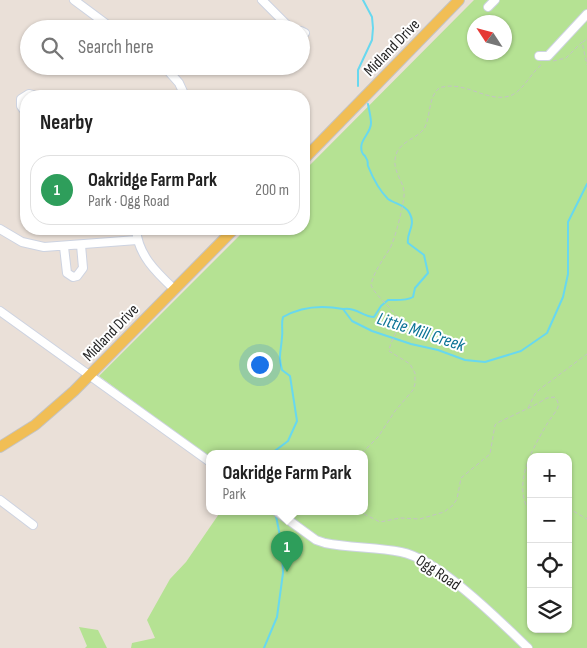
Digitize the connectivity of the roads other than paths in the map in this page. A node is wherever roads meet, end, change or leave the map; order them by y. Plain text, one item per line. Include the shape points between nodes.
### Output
1 (74, 0) edge
2 (262, 0) edge
3 (460, 0) edge
4 (495, 0) edge
5 (488, 7) dead end
6 (587, 14) edge
7 (101, 20) edge
8 (282, 20) edge
9 (539, 56) dead end
10 (172, 75) edge
11 (182, 90) edge
12 (310, 153) edge
13 (0, 229) edge
14 (137, 235) edge
15 (228, 235) edge
16 (137, 240) junction
17 (81, 245) junction
18 (64, 247) junction
19 (174, 289) junction
20 (0, 311) edge
21 (90, 375) junction
22 (0, 448) edge
23 (206, 459) edge
24 (0, 500) edge
25 (281, 515) edge
26 (33, 525) dead end
27 (528, 648) edge

1 - 7 street
2 - 8 street
3 - 12 main road, Midland Drive
4 - 5 street
6 - 9 street via 548,56
10 - 11 street
13 - 18 street via 33,246
14 - 16 street
15 - 19 main road, Midland Drive
16 - 17 street
16 - 19 street via 149,263
17 - 18 street
17 - 18 street via 83,268 78,276 73,277 65,268
19 - 21 main road, Midland Drive
20 - 21 street
21 - 22 main road, Midland Drive via 35,425
21 - 23 street
24 - 26 street
25 - 27 street, Ogg Road via 325,543 400,552 426,562 472,597

